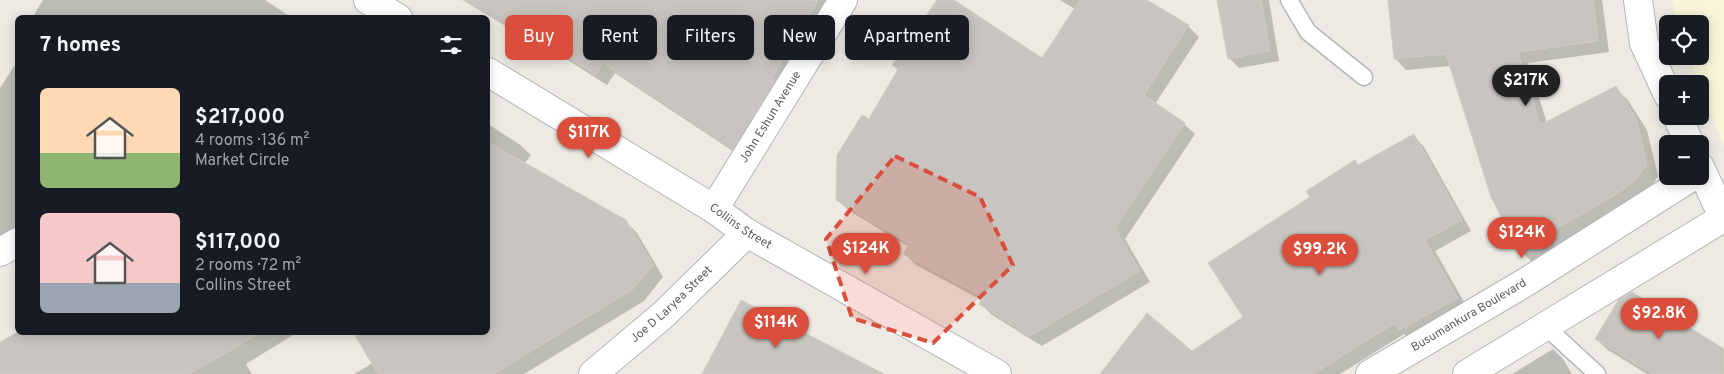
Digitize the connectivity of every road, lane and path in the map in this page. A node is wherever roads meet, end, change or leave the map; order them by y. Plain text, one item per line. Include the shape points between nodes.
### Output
1 (368, 0) edge
2 (413, 0) edge
3 (843, 0) edge
4 (1289, 0) edge
5 (1638, 0) edge
6 (393, 15) edge
7 (404, 15) edge
8 (490, 73) edge
9 (1659, 75) edge
10 (1364, 77) dead end
11 (1677, 185) edge
12 (1706, 185) edge
13 (714, 209) junction
14 (1723, 218) edge
15 (748, 233) junction
16 (15, 244) edge
17 (0, 252) edge
18 (1545, 326) junction
19 (593, 374) edge
20 (997, 374) edge
21 (1370, 374) edge
22 (1467, 374) edge
23 (1597, 374) edge

1 - 6 street
2 - 7 street
3 - 13 street, John Eshun Avenue
4 - 10 lane via 1308,32
5 - 9 street via 1644,43
8 - 13 street, Collins Street
11 - 21 street, Busumankura Boulevard via 1526,282
12 - 14 street
13 - 15 street, Collins Street
14 - 18 street
15 - 19 street, Joe D Laryea Street via 663,315
15 - 20 street, Collins Street
16 - 17 street
18 - 22 street
18 - 23 lane

